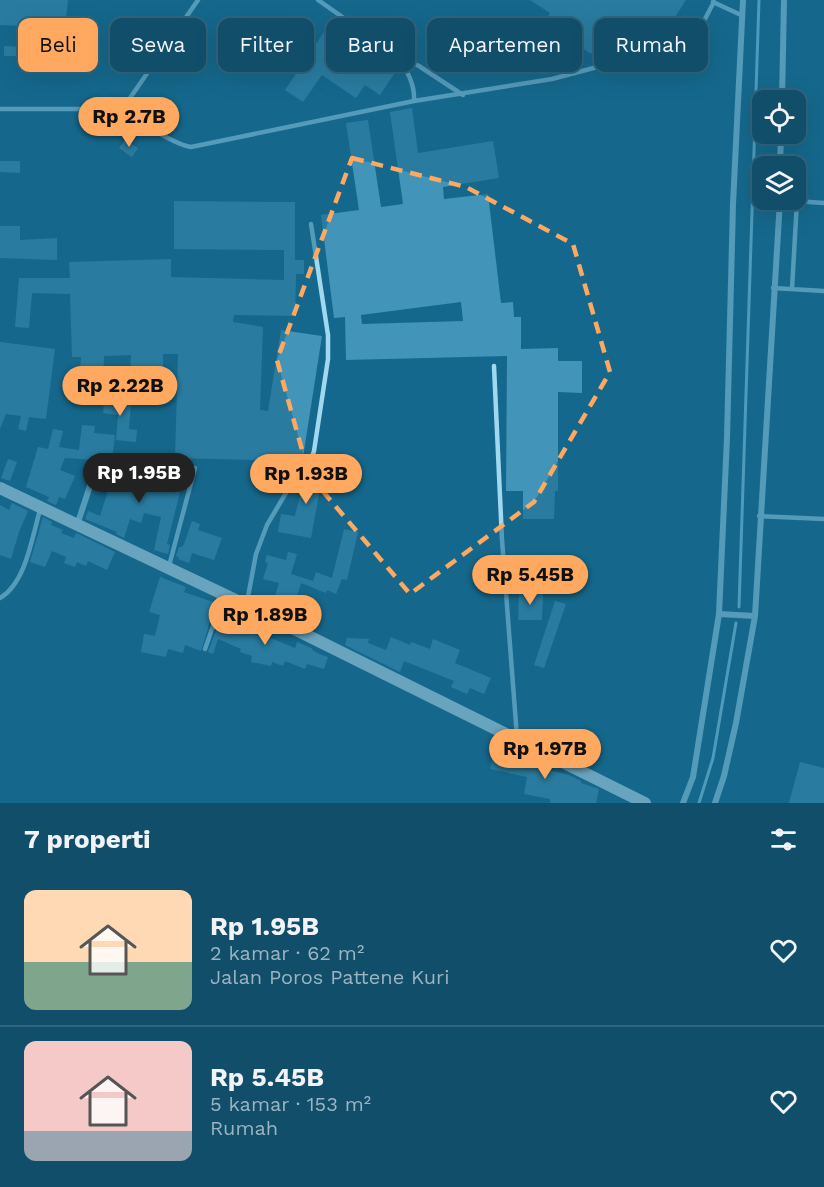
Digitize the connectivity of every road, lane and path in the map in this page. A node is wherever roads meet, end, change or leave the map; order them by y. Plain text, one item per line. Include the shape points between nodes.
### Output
1 (198, 0) edge
2 (318, 0) edge
3 (743, 0) edge
4 (784, 0) edge
5 (712, 1) edge
6 (741, 15) junction
7 (343, 18) edge
8 (415, 64) edge
9 (407, 72) edge
10 (782, 90) edge
11 (463, 95) junction
12 (414, 101) junction
13 (0, 109) edge
14 (128, 109) junction
15 (806, 202) edge
16 (824, 203) edge
17 (779, 210) edge
18 (796, 210) edge
19 (311, 224) dead end
20 (773, 288) junction
21 (792, 289) junction
22 (824, 291) edge
23 (494, 366) dead end
24 (195, 468) dead end
25 (94, 474) dead end
26 (0, 488) edge
27 (41, 508) junction
28 (759, 516) junction
29 (824, 519) edge
30 (77, 525) junction
31 (168, 568) junction
32 (224, 595) junction
33 (0, 598) edge
34 (246, 606) junction
35 (719, 614) junction
36 (754, 616) junction
37 (205, 649) dead end
38 (517, 739) junction
39 (645, 803) edge
40 (683, 803) edge
41 (715, 803) edge

1 - 14 lane via 130,98
2 - 7 lane
3 - 6 street
4 - 10 street
5 - 6 lane
5 - 11 lane via 696,34 688,41 552,79
6 - 35 street
8 - 11 lane
9 - 12 lane via 415,92
11 - 12 lane
12 - 14 lane via 198,147 176,143 132,116
13 - 14 lane
15 - 16 lane
17 - 20 street
18 - 21 lane
19 - 34 lane via 328,335 314,451 307,473 290,486 267,525 256,554
20 - 21 lane
20 - 28 street
21 - 22 lane
23 - 38 lane
24 - 31 lane
25 - 30 street
26 - 27 street
27 - 30 street
27 - 33 lane via 21,574 11,590
28 - 29 lane
28 - 36 street
30 - 31 street
31 - 32 street
32 - 34 street
32 - 37 lane
34 - 38 street
35 - 36 street
35 - 40 street via 693,777
36 - 41 street via 736,723
38 - 39 street

